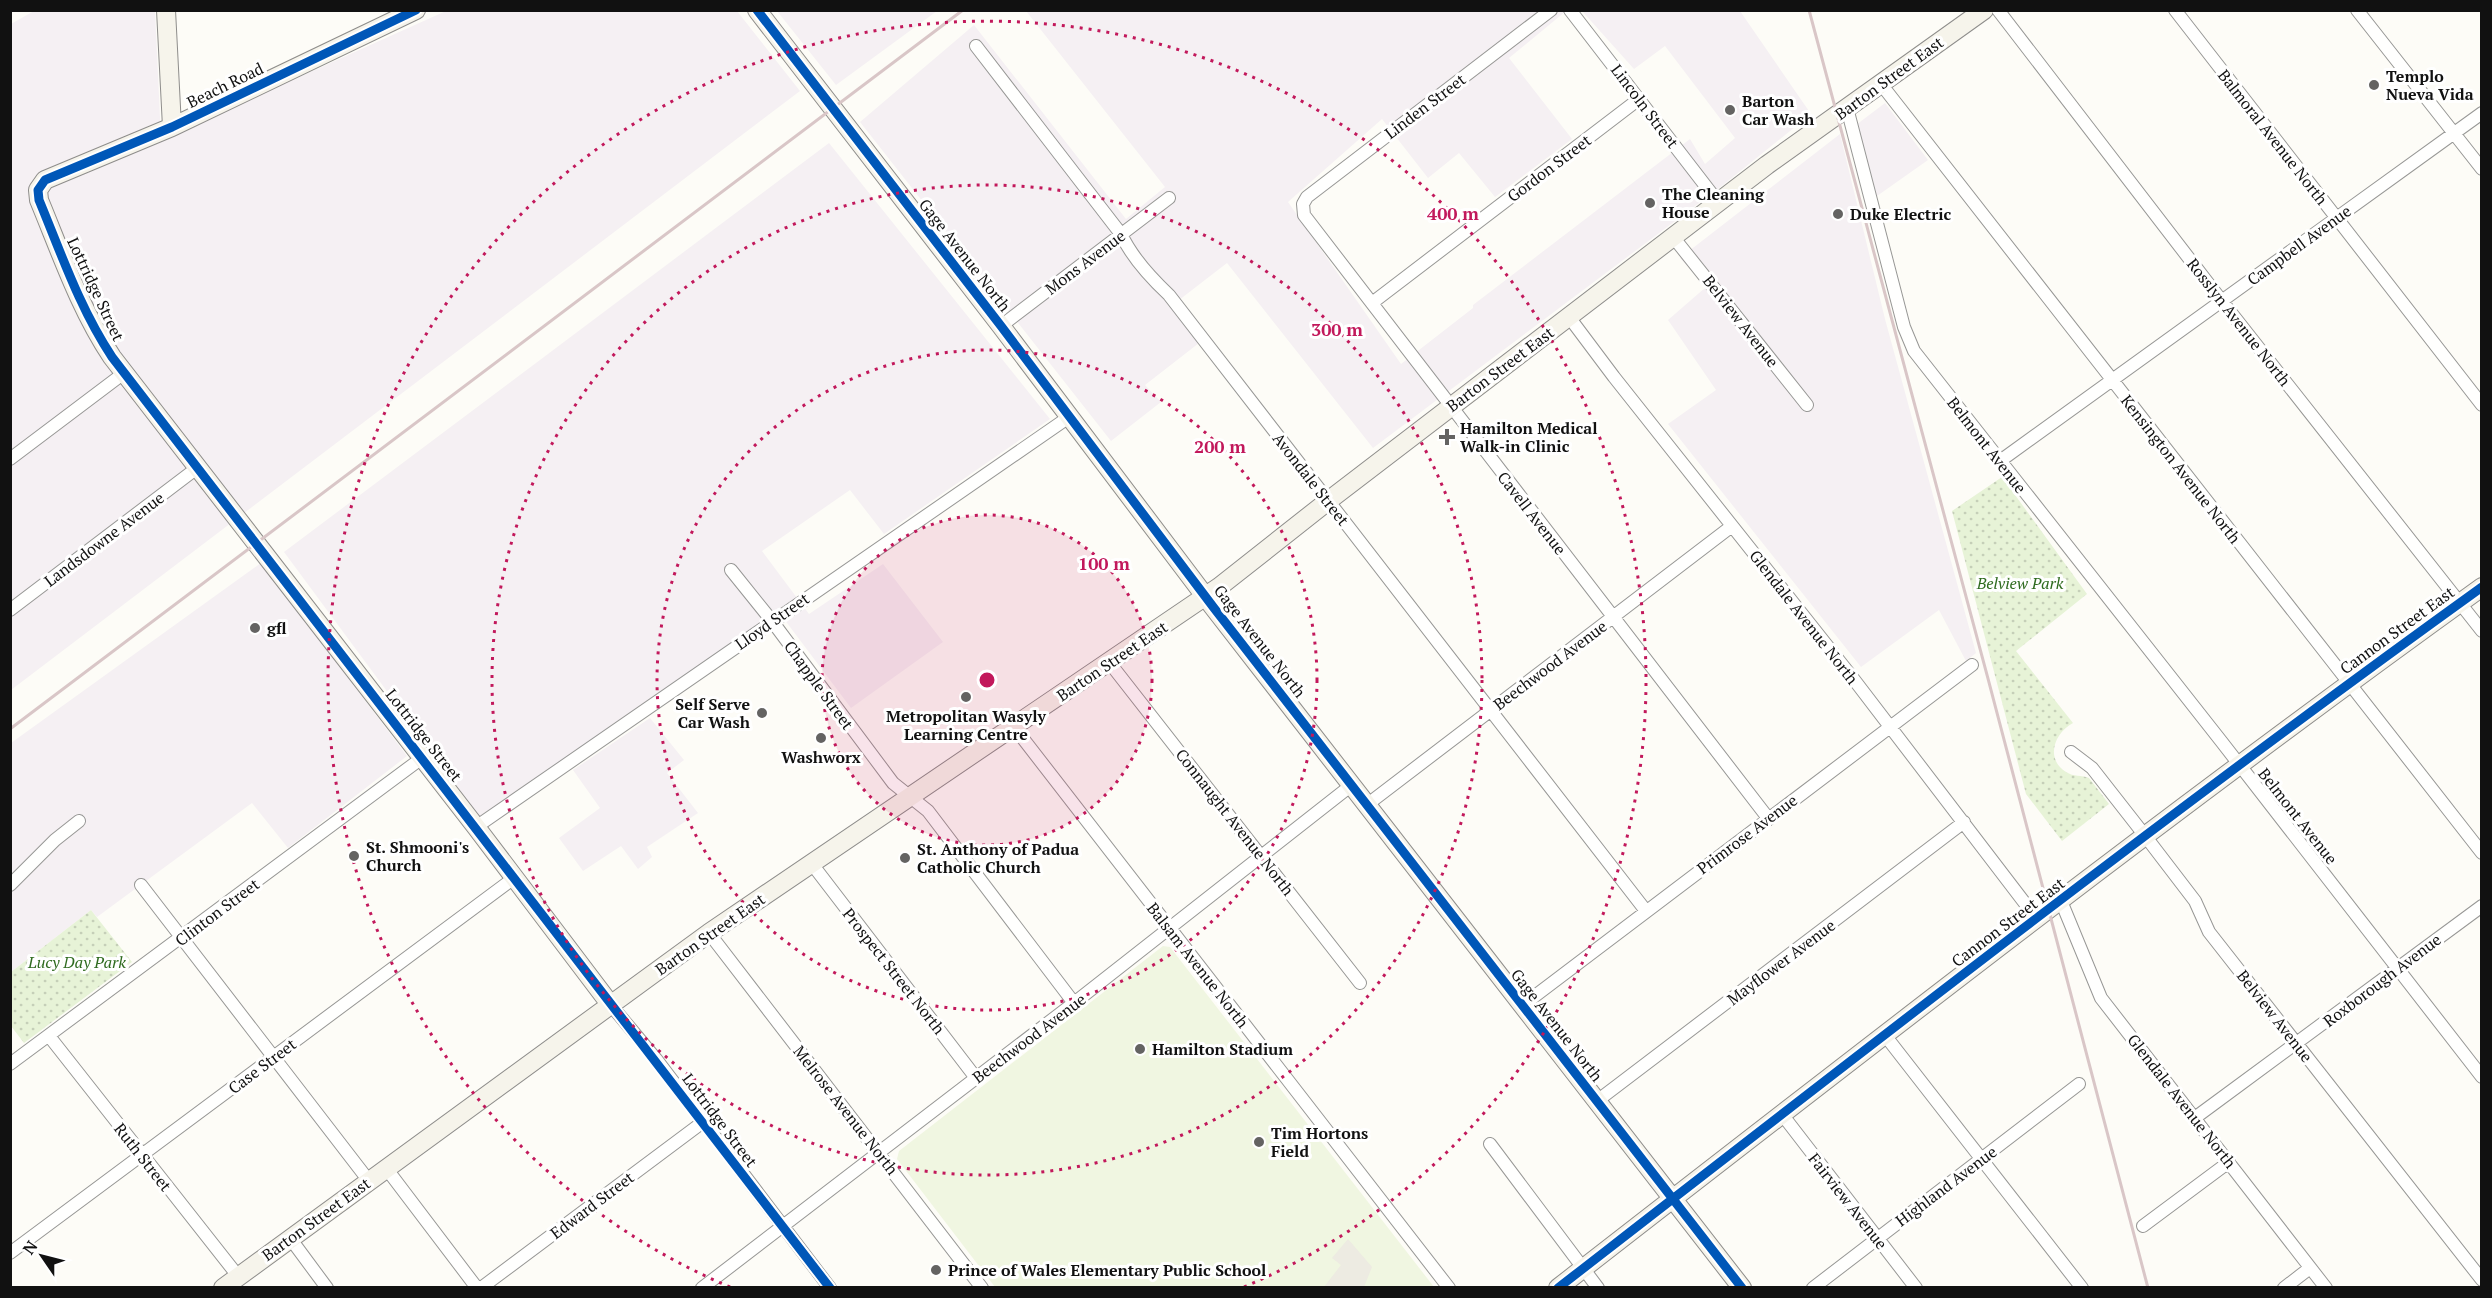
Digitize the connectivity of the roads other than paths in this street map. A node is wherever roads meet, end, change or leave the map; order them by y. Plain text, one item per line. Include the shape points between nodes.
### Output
1 (166, 10) edge
2 (416, 10) edge
3 (757, 10) edge
4 (1551, 10) edge
5 (1570, 10) edge
6 (1984, 10) edge
7 (1998, 10) edge
8 (2175, 10) edge
9 (2357, 10) edge
10 (976, 46) dead end
11 (1881, 84) junction
12 (1639, 99) junction
13 (1847, 108) junction
14 (2481, 113) edge
15 (172, 127) junction
16 (2453, 133) junction
17 (2481, 169) edge
18 (45, 180) joint
19 (1169, 198) dead end
20 (1718, 202) junction
21 (1303, 204) joint
22 (2336, 218) junction
23 (1121, 234) junction
24 (1674, 238) junction
25 (2221, 300) junction
26 (1372, 303) junction
27 (1569, 317) junction
28 (1001, 326) junction
29 (124, 373) junction
30 (2111, 379) junction
31 (1807, 405) dead end
32 (2481, 405) edge
33 (1451, 407) junction
34 (1069, 417) junction
35 (10, 459) edge
36 (2000, 461) junction
37 (197, 468) junction
38 (1328, 501) junction
39 (1732, 526) junction
40 (731, 570) dead end
41 (2481, 587) edge
42 (1207, 596) junction
43 (2459, 603) junction
44 (10, 610) edge
45 (1613, 617) junction
46 (772, 621) junction
47 (2481, 632) edge
48 (1109, 662) junction
49 (1972, 665) dead end
50 (2347, 684) junction
51 (1492, 709) junction
52 (1889, 726) junction
53 (1014, 727) junction
54 (2071, 752) dead end
55 (422, 758) junction
56 (2240, 765) junction
57 (1353, 784) junction
58 (911, 798) junction
59 (1368, 804) junction
60 (1768, 818) junction
61 (79, 821) dead end
62 (1964, 822) junction
63 (476, 827) junction
64 (2146, 837) junction
65 (2481, 854) edge
66 (1261, 855) junction
67 (812, 864) junction
68 (514, 878) junction
69 (10, 885) edge
70 (141, 885) dead end
71 (2061, 901) junction
72 (2481, 906) edge
73 (1646, 911) junction
74 (2037, 918) junction
75 (1170, 927) junction
76 (709, 933) junction
77 (182, 939) junction
78 (2397, 969) junction
79 (1360, 982) dead end
80 (1074, 1003) junction
81 (610, 1004) junction
82 (1523, 1005) junction
83 (1884, 1035) junction
84 (49, 1036) junction
85 (2296, 1043) junction
86 (273, 1057) junction
87 (10, 1064) edge
88 (2481, 1077) edge
89 (976, 1078) junction
90 (2079, 1084) dead end
91 (1598, 1101) junction
92 (1781, 1113) junction
93 (2196, 1118) junction
94 (703, 1122) junction
95 (1490, 1144) dead end
96 (879, 1153) junction
97 (142, 1155) junction
98 (1982, 1159) junction
99 (2229, 1162) junction
100 (386, 1168) junction
101 (369, 1181) junction
102 (1673, 1198) junction
103 (2143, 1226) dead end
104 (783, 1227) junction
105 (290, 1238) junction
106 (1877, 1239) junction
107 (10, 1253) edge
108 (1583, 1268) junction
109 (2310, 1268) junction
110 (238, 1276) junction
111 (2481, 1280) edge
112 (223, 1287) edge
113 (327, 1287) edge
114 (479, 1287) edge
115 (702, 1287) edge
116 (830, 1287) edge
117 (982, 1287) edge
118 (1449, 1287) edge
119 (1558, 1287) edge
120 (1598, 1287) edge
121 (1742, 1287) edge
122 (1813, 1287) edge
123 (1916, 1287) edge
124 (2082, 1287) edge
125 (2284, 1287) edge
126 (2326, 1287) edge

1 - 15 main road
2 - 15 main road, Beach Road
3 - 28 main road, Gage Avenue North
4 - 21 street, Linden Street via 1306,197
5 - 12 street, Lincoln Street
6 - 11 main road, Barton Street East
7 - 25 street, Rosslyn Avenue North
8 - 22 street, Balmoral Avenue North
9 - 16 street
10 - 23 street, Avondale Street
11 - 13 main road, Barton Street East
11 - 30 street, Kensington Avenue North
12 - 20 street, Lincoln Street
12 - 26 street, Gordon Street
13 - 20 main road, Barton Street East
13 - 36 street, Belmont Avenue via 1904,327 1914,351
14 - 16 street, Campbell Avenue
15 - 18 main road, Beach Road
16 - 17 street
16 - 22 street, Campbell Avenue
18 - 29 main road, Lottridge Street via 38,190 43,210 96,330
19 - 23 street, Mons Avenue
20 - 24 main road, Barton Street East
21 - 26 street, Cavell Avenue via 1305,218
22 - 25 street, Campbell Avenue
22 - 32 street, Balmoral Avenue North
23 - 28 street, Mons Avenue
23 - 38 street, Avondale Street
24 - 27 main road, Barton Street East
24 - 31 street, Belview Avenue
25 - 30 street, Campbell Avenue
25 - 43 street, Rosslyn Avenue North
26 - 33 street, Cavell Avenue
27 - 33 main road, Barton Street East
27 - 39 street, Glendale Avenue North
28 - 34 main road, Gage Avenue North
29 - 35 street
29 - 37 main road, Lottridge Street
30 - 36 street, Campbell Avenue
30 - 50 street, Kensington Avenue North
33 - 38 main road, Barton Street East
33 - 45 street, Cavell Avenue
34 - 42 main road, Gage Avenue North
34 - 46 street, Lloyd Street
36 - 56 street, Belmont Avenue
37 - 44 street, Landsdowne Avenue
37 - 55 main road, Lottridge Street
38 - 42 main road, Barton Street East
38 - 51 street, Avondale Street
39 - 45 street, Beechwood Avenue
39 - 52 street, Glendale Avenue North
40 - 46 street, Chapple Street
41 - 43 main road, Cannon Street East
42 - 48 main road, Barton Street East
42 - 57 main road, Gage Avenue North
43 - 47 street, Rosslyn Avenue North
43 - 50 main road, Cannon Street East
45 - 51 street, Beechwood Avenue
45 - 60 street, Cavell Avenue
46 - 58 street, Chapple Street via 893,783
46 - 63 street, Lloyd Street
48 - 53 main road, Barton Street East
48 - 66 street, Connaught Avenue North
49 - 52 street, Primrose Avenue
50 - 56 main road, Cannon Street East
50 - 65 street, Kensington Avenue North
51 - 59 street, Beechwood Avenue
51 - 73 street, Avondale Street
52 - 60 street, Primrose Avenue
52 - 62 street, Glendale Avenue North
53 - 58 main road, Barton Street East
53 - 75 street, Balsam Avenue North
54 - 64 street, Belview Avenue via 2092,768
55 - 63 main road, Lottridge Street
55 - 77 street, Clinton Street
56 - 64 main road, Cannon Street East
56 - 78 street, Belmont Avenue
57 - 59 main road, Gage Avenue North
57 - 66 street, Beechwood Avenue
58 - 67 main road, Barton Street East
58 - 80 street, Chapple Street via 928,811
59 - 82 main road, Gage Avenue North
60 - 73 street, Primrose Avenue
61 - 69 street
62 - 74 street, Glendale Avenue North
62 - 91 street, Mayflower Avenue
63 - 68 main road, Lottridge Street
64 - 71 main road, Cannon Street East
64 - 85 street, Belview Avenue via 2195,901 2209,932
66 - 75 street, Beechwood Avenue
66 - 79 street, Connaught Avenue North
67 - 76 main road, Barton Street East
67 - 89 street, Prospect Street North
68 - 81 main road, Lottridge Street
68 - 86 street, Case Street
70 - 77 street
71 - 74 main road, Cannon Street East
71 - 93 street, Glendale Avenue North via 2101,998
72 - 78 street, Roxborough Avenue
73 - 82 street, Primrose Avenue
74 - 83 main road, Cannon Street East
75 - 80 street, Beechwood Avenue
75 - 118 street, Balsam Avenue North
76 - 81 main road, Barton Street East
76 - 96 street, Melrose Avenue North
77 - 84 street, Clinton Street
77 - 86 street
78 - 85 street, Roxborough Avenue
78 - 88 street, Belmont Avenue
80 - 89 street, Beechwood Avenue
81 - 94 street, Lottridge Street
81 - 100 main road, Barton Street East
82 - 91 main road, Gage Avenue North
83 - 92 main road, Cannon Street East
83 - 98 street
84 - 87 street, Clinton Street
84 - 97 street, Ruth Street
85 - 93 street, Roxborough Avenue
85 - 111 street, Belview Avenue
86 - 97 street, Case Street
86 - 101 street
89 - 96 street, Beechwood Avenue
90 - 98 street, Highland Avenue
91 - 102 main road, Gage Avenue North
92 - 102 main road, Cannon Street East
92 - 106 street, Fairview Avenue
93 - 99 street, Glendale Avenue North
94 - 104 street, Lottridge Street
94 - 114 street, Edward Street
95 - 108 street
96 - 104 street, Beechwood Avenue
96 - 117 street, Melrose Avenue North
97 - 107 street, Case Street
97 - 110 street, Ruth Street
98 - 106 street, Highland Avenue
98 - 124 street
99 - 103 street
99 - 109 street, Glendale Avenue North
100 - 101 main road, Barton Street East
100 - 114 street
101 - 105 main road, Barton Street East
102 - 108 main road, Cannon Street East
102 - 121 main road, Gage Avenue North
104 - 115 street, Beechwood Avenue
104 - 116 street, Lottridge Street
105 - 110 main road, Barton Street East
105 - 113 street
106 - 122 street, Highland Avenue
106 - 123 street, Fairview Avenue
108 - 119 main road, Cannon Street East
108 - 120 street
109 - 125 street
109 - 126 street, Glendale Avenue North
110 - 112 main road, Barton Street East

